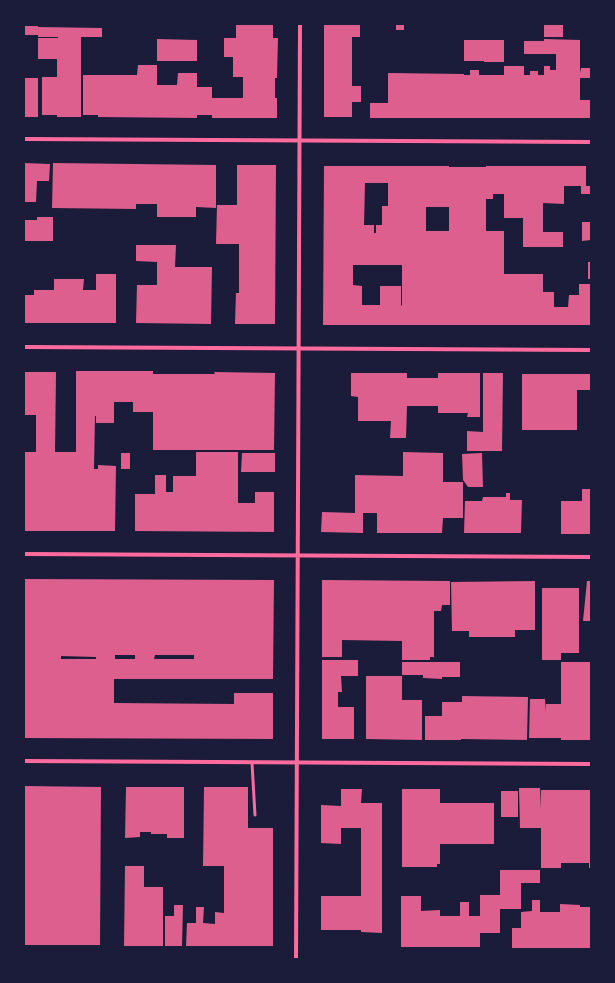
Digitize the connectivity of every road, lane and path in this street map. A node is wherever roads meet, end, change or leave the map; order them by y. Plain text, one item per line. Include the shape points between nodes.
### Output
1 (300, 24) edge
2 (24, 139) edge
3 (299, 140) junction
4 (591, 142) edge
5 (24, 347) edge
6 (298, 348) junction
7 (591, 350) edge
8 (24, 554) edge
9 (298, 556) junction
10 (591, 557) edge
11 (24, 761) edge
12 (252, 762) junction
13 (297, 763) junction
14 (591, 764) edge
15 (255, 815) dead end
16 (296, 959) edge

1 - 3 street
2 - 3 street
3 - 4 street
3 - 6 street
5 - 6 street
6 - 7 street
6 - 9 street
8 - 9 street
9 - 10 street
9 - 13 street
11 - 12 street
12 - 13 street
12 - 15 lane
13 - 14 street
13 - 16 street

